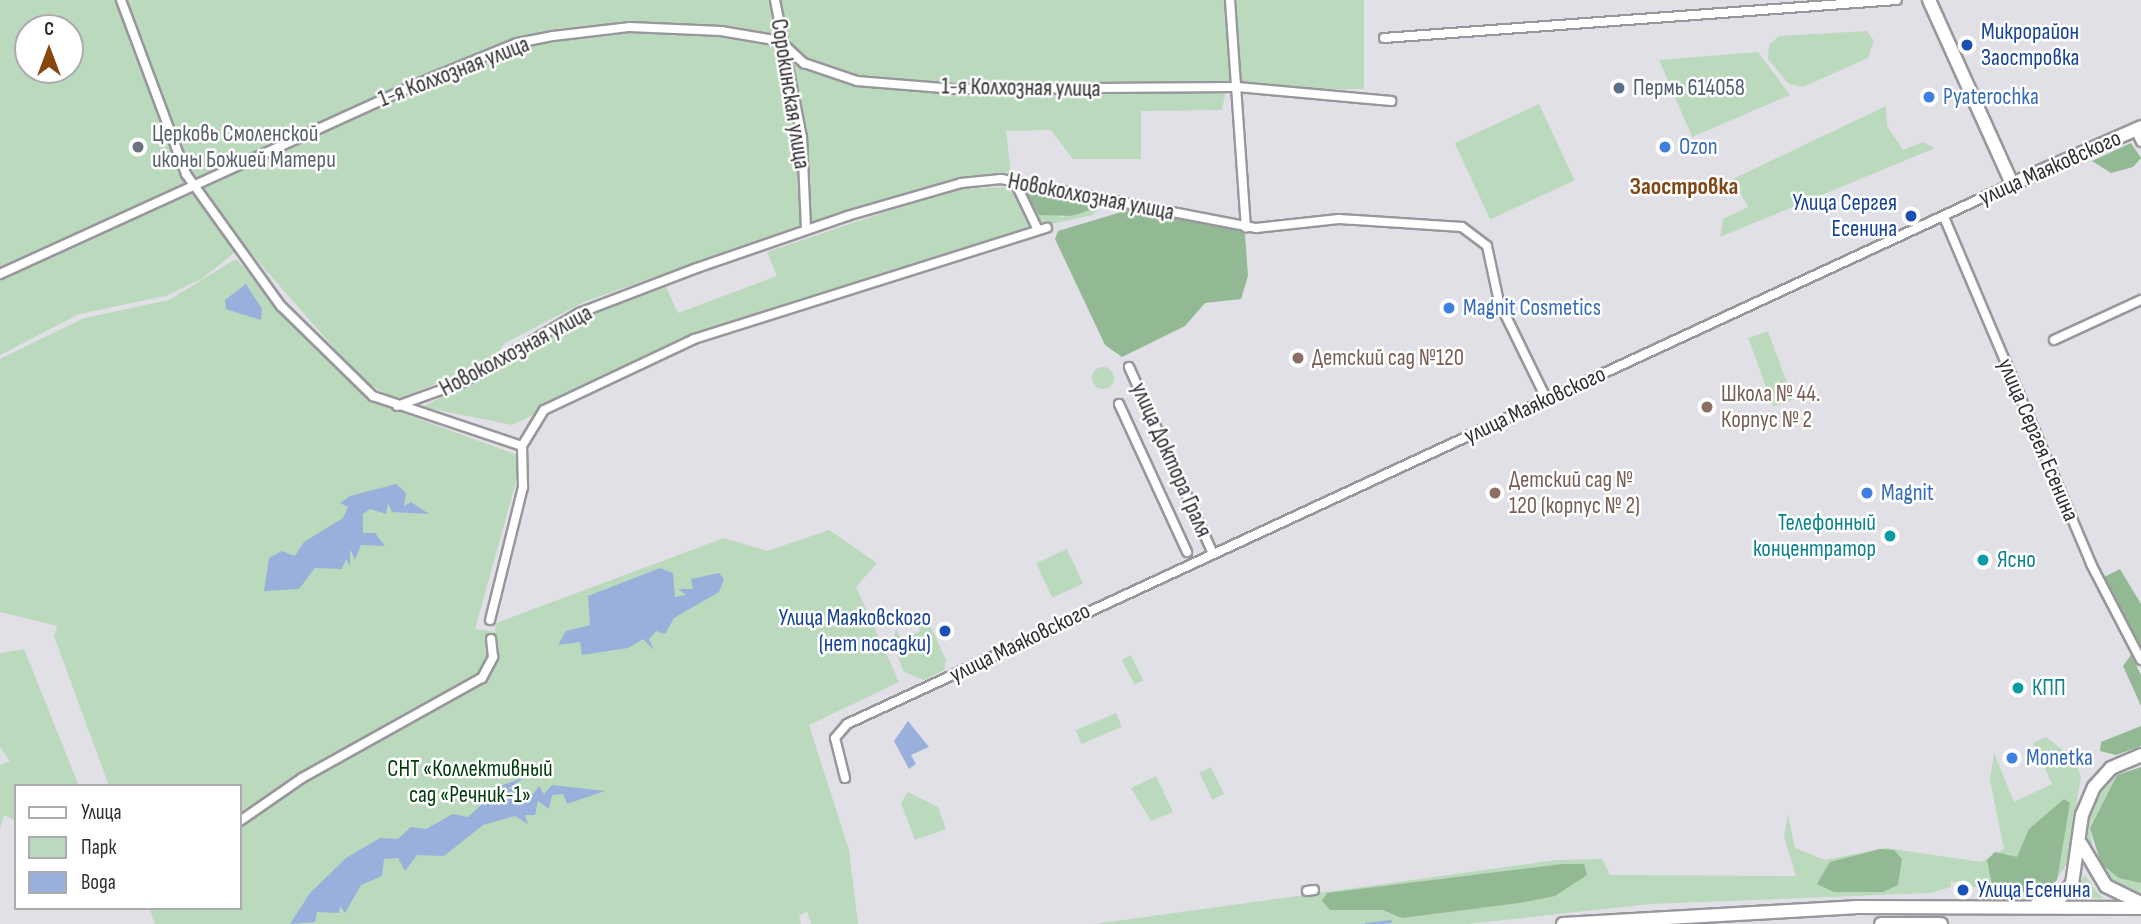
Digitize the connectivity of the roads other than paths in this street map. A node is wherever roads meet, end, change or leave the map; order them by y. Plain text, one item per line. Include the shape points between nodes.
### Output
1 (121, 0) edge
2 (775, 0) edge
3 (1230, 0) edge
4 (1897, 0) edge
5 (1929, 0) edge
6 (1384, 38) dead end
7 (780, 41) junction
8 (1237, 87) junction
9 (1391, 101) dead end
10 (2138, 128) edge
11 (2141, 142) edge
12 (1014, 180) junction
13 (2012, 184) junction
14 (192, 185) junction
15 (1944, 217) junction
16 (1246, 227) junction
17 (806, 230) junction
18 (0, 274) edge
19 (2141, 300) edge
20 (2054, 340) dead end
21 (1129, 367) dead end
22 (1547, 400) junction
23 (1119, 404) dead end
24 (397, 406) junction
25 (522, 446) junction
26 (1187, 552) dead end
27 (1213, 554) junction
28 (490, 620) dead end
29 (491, 639) dead end
30 (2141, 660) edge
31 (2141, 755) edge
32 (845, 778) dead end
33 (242, 820) edge
34 (2080, 837) junction
35 (2141, 903) edge
36 (2026, 907) junction
37 (2141, 908) edge
38 (1563, 924) edge
39 (1881, 924) edge
40 (1941, 924) edge

1 - 14 street, Новоколхозная улица
2 - 7 street, Сорокинская улица
3 - 8 street
4 - 6 street
5 - 13 street
7 - 8 street, 1-я Колхозная улица via 804,63 857,81 954,89
7 - 14 street, 1-я Колхозная улица via 630,27 517,43
7 - 17 street, Сорокинская улица via 802,137
8 - 9 street, 1-я Колхозная улица
8 - 16 street
10 - 11 street
10 - 13 street, улица Маяковского
12 - 16 street, Новоколхозная улица
12 - 17 street, Новоколхозная улица via 961,183
12 - 25 street, Новоколхозная улица via 1042,229 694,339 544,411
13 - 15 street, улица Маяковского
14 - 18 street, 1-я Колхозная улица
14 - 24 street, Новоколхозная улица via 241,258 313,341 366,391
15 - 22 street, улица Маяковского
15 - 30 street, улица Сергея Есенина via 2091,564
16 - 22 street, Новоколхозная улица via 1339,219 1462,227 1487,246 1499,302
17 - 24 street, Новоколхозная улица via 579,313 463,382
19 - 20 street
21 - 27 street, улица Доктора Граля
22 - 27 street, улица Маяковского
23 - 26 street, улица Доктора Граля
24 - 25 street, Новоколхозная улица
25 - 28 street via 523,487
27 - 32 street, улица Маяковского via 839,729
29 - 33 street via 492,662 478,681 302,778
31 - 34 street via 2111,768 2094,787
34 - 35 street via 2101,881
34 - 36 street via 2075,876 2066,892
36 - 37 street
36 - 38 street via 1650,916
39 - 40 street

